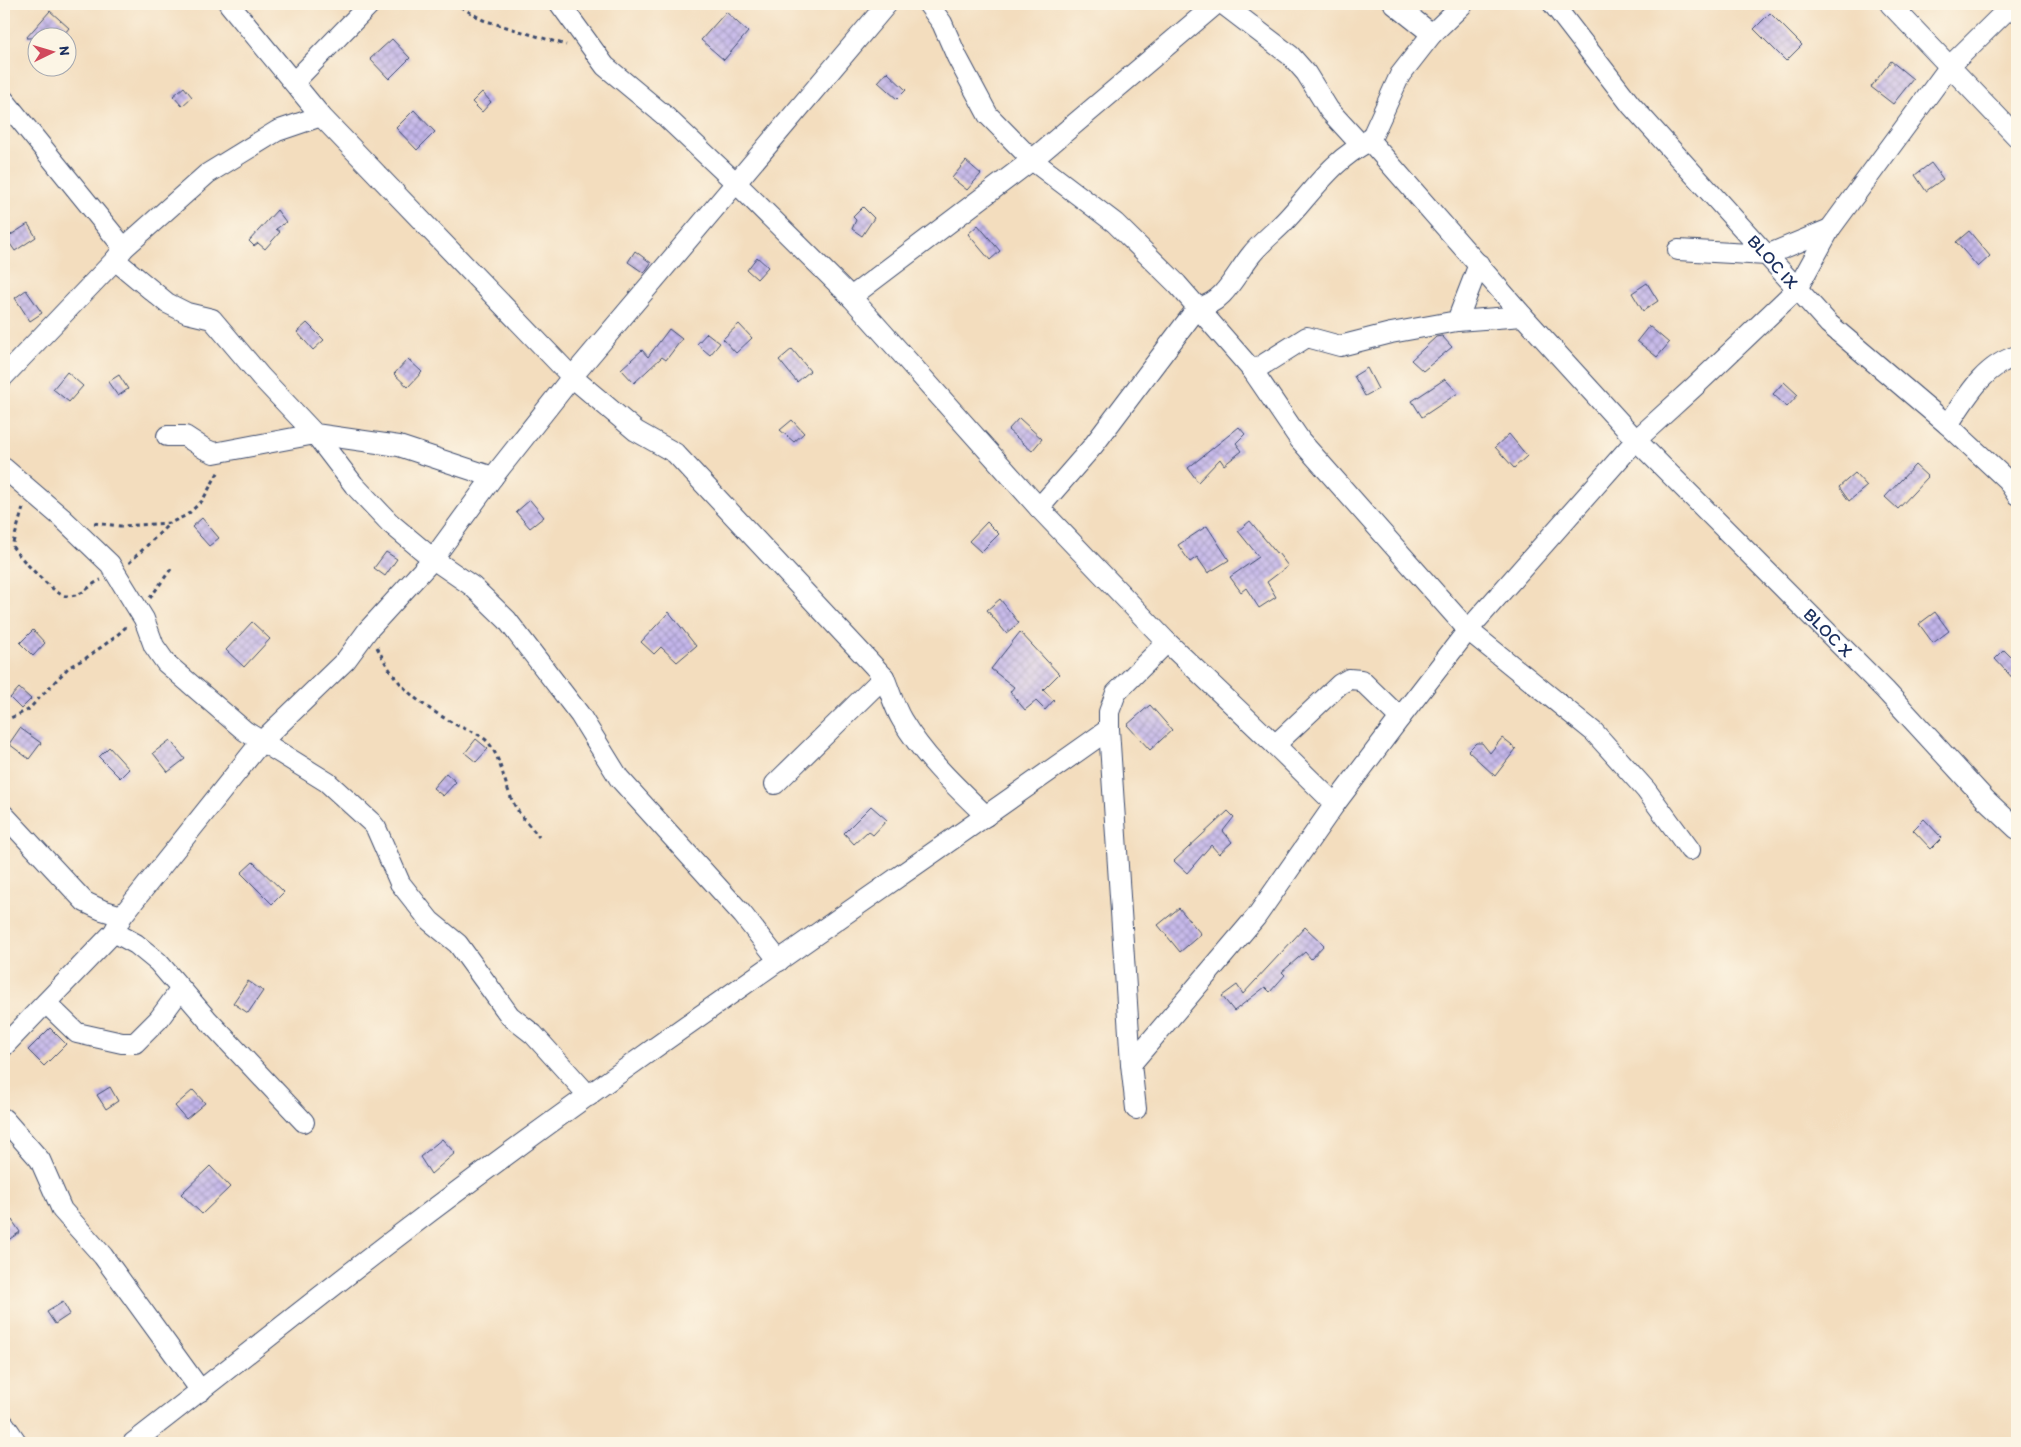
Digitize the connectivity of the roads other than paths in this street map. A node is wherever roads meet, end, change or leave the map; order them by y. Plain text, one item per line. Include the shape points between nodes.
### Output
1 (229, 4) edge
2 (370, 4) edge
3 (560, 4) edge
4 (887, 4) edge
5 (928, 4) edge
6 (1216, 4) edge
7 (1223, 4) edge
8 (1394, 4) edge
9 (1463, 4) edge
10 (1553, 4) edge
11 (1890, 4) edge
12 (2013, 4) edge
13 (1432, 34) junction
14 (1950, 66) junction
15 (294, 82) junction
16 (4, 100) edge
17 (322, 116) junction
18 (2017, 137) edge
19 (1366, 143) junction
20 (1032, 160) junction
21 (735, 182) junction
22 (1830, 229) junction
23 (1678, 250) dead end
24 (120, 254) junction
25 (1767, 255) junction
26 (1479, 264) junction
27 (1797, 289) junction
28 (851, 297) junction
29 (1198, 308) junction
30 (1524, 316) junction
31 (1457, 321) junction
32 (2017, 356) edge
33 (1253, 371) junction
34 (4, 376) edge
35 (572, 377) junction
36 (1948, 425) junction
37 (315, 434) junction
38 (167, 436) dead end
39 (1636, 440) junction
40 (4, 468) edge
41 (492, 477) junction
42 (2017, 495) edge
43 (1039, 508) junction
44 (433, 559) junction
45 (1468, 630) junction
46 (1167, 642) junction
47 (884, 677) junction
48 (1400, 718) junction
49 (1108, 729) junction
50 (261, 742) junction
51 (1275, 745) junction
52 (775, 784) dead end
53 (1335, 804) junction
54 (4, 815) edge
55 (986, 816) junction
56 (2017, 829) edge
57 (1690, 850) dead end
58 (118, 924) junction
59 (779, 961) junction
60 (181, 990) junction
61 (46, 1003) junction
62 (4, 1046) edge
63 (1131, 1064) junction
64 (588, 1096) junction
65 (1136, 1109) dead end
66 (4, 1119) edge
67 (304, 1122) dead end
68 (201, 1391) junction
69 (4, 1424) edge
70 (17, 1443) edge
71 (133, 1443) edge

1 - 15 street
2 - 15 street
3 - 21 street via 605,66 664,115
4 - 21 street
5 - 20 street via 942,23 988,115
6 - 20 street
7 - 19 street, BLOC X via 1291,56 1306,72 1329,110
8 - 13 street
9 - 13 street
10 - 25 street, BLOC IX via 1631,105
11 - 14 street
12 - 14 street
13 - 19 street via 1400,75
14 - 18 street
14 - 22 street
15 - 17 street
16 - 24 street
17 - 24 street via 277,131 207,174
17 - 35 street
19 - 26 street, BLOC X
19 - 29 street via 1345,156 1324,176 1252,254 1218,298
20 - 28 street
20 - 29 street via 1115,223
21 - 28 street
21 - 35 street
22 - 25 street
22 - 27 street
23 - 25 street
24 - 34 street
24 - 37 street via 167,303 186,313 212,319
25 - 27 street, BLOC IX
26 - 30 street, BLOC X
26 - 31 street
27 - 36 street, BLOC IX via 1828,324
27 - 39 street
28 - 43 street
29 - 33 street
29 - 43 street via 1093,446
30 - 31 street
30 - 39 street, BLOC X
31 - 33 street via 1340,346 1307,337
32 - 36 street via 1974,384
33 - 45 street via 1300,440
35 - 41 street
35 - 47 street via 636,431 675,453
36 - 42 street, BLOC IX via 2007,480
37 - 38 street via 214,453 185,436
37 - 41 street via 399,446
37 - 44 street via 354,485 390,523
39 - 45 street
39 - 56 street, BLOC X
40 - 50 street via 110,564 166,663 245,732
41 - 44 street
43 - 46 street
44 - 50 street via 368,630 346,660
44 - 59 street via 472,586 507,620 580,715 619,778 743,915
45 - 48 street
45 - 57 street via 1594,732 1646,790
46 - 49 street via 1116,693 1108,712
46 - 51 street
47 - 52 street
47 - 55 street via 901,718 924,752
48 - 51 street via 1361,680 1349,679
48 - 53 street
49 - 55 street
49 - 63 street
50 - 58 street
50 - 64 street via 328,782 372,823 400,883 430,921 458,944 510,1016 533,1034
51 - 53 street
53 - 63 street via 1256,917
54 - 58 street via 85,902 102,910
55 - 59 street
58 - 60 street via 158,962
58 - 61 street
59 - 64 street
60 - 61 street via 135,1043 77,1033
60 - 67 street
61 - 62 street
63 - 65 street
64 - 68 street via 405,1230
66 - 68 street via 40,1160 62,1210 103,1256
68 - 71 street
69 - 70 street

